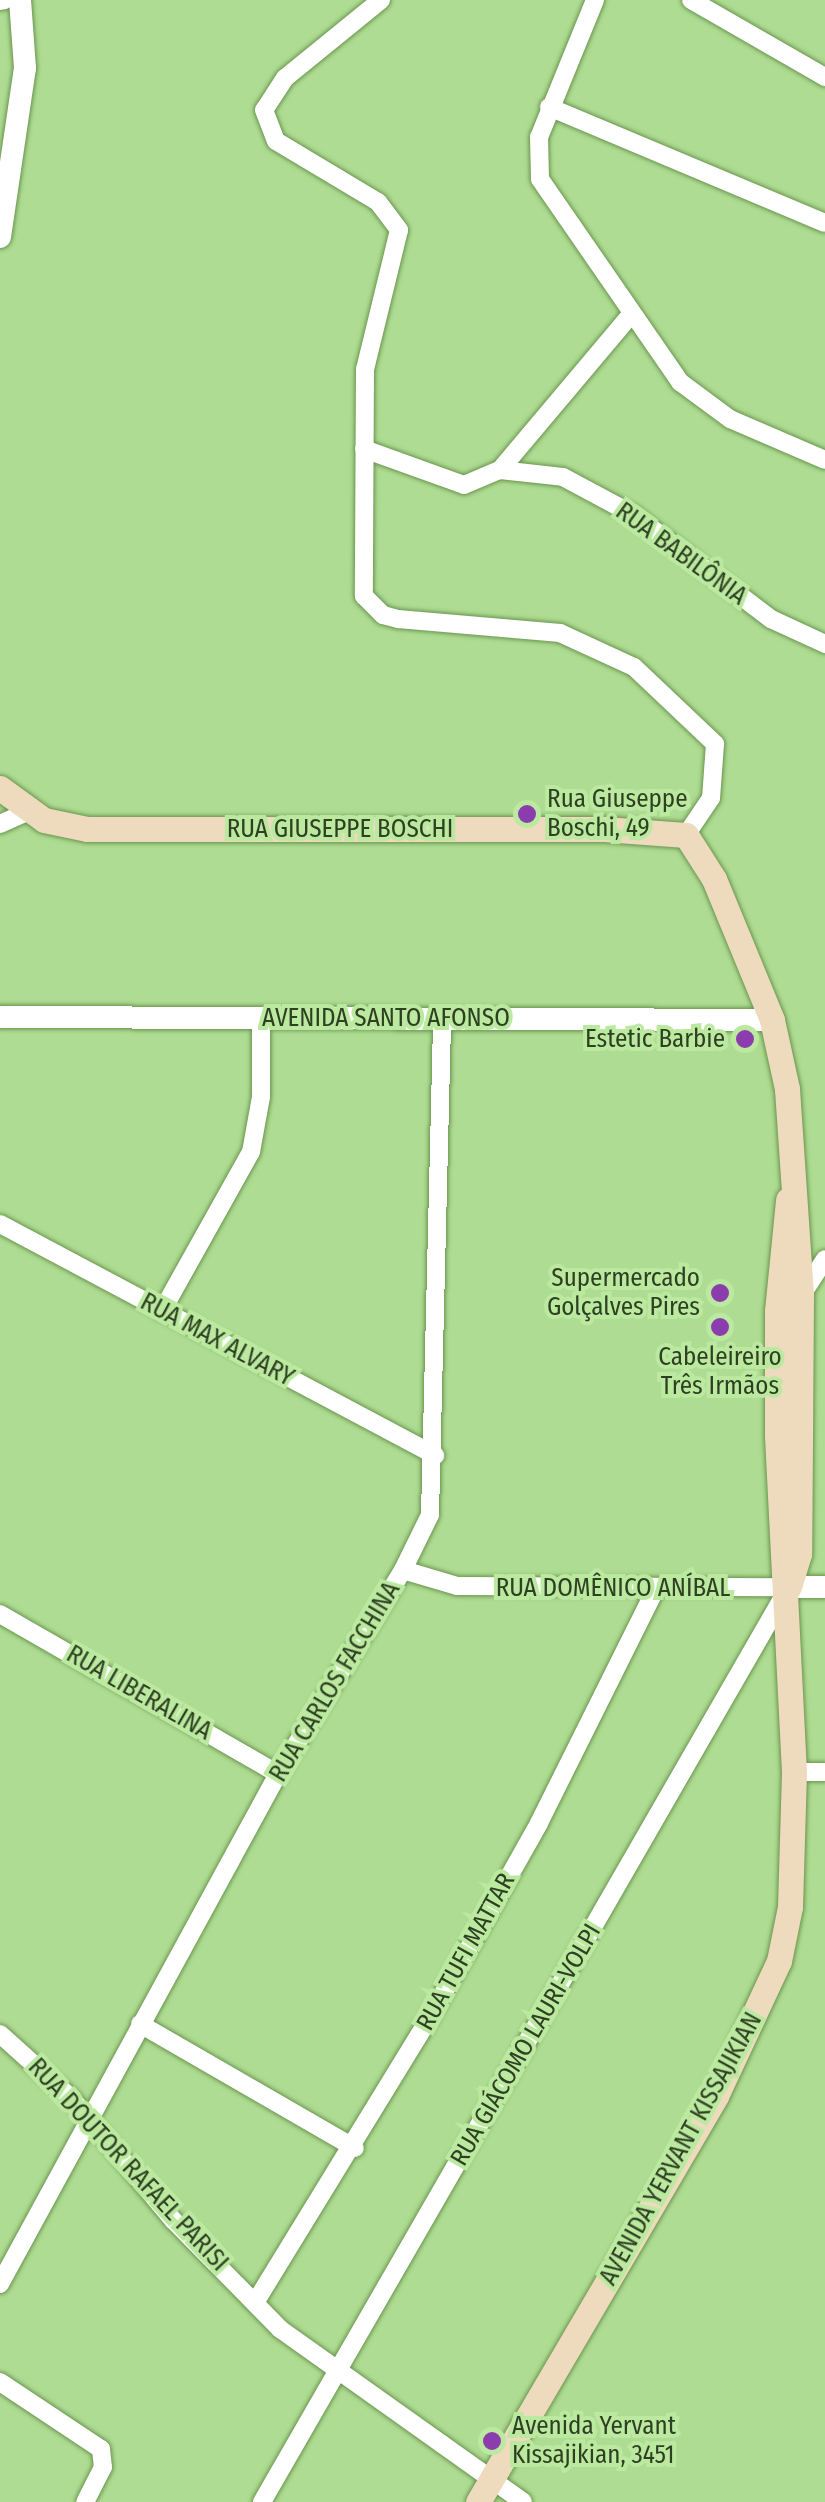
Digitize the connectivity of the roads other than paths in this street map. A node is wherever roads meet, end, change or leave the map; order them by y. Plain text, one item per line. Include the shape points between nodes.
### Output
1 (20, 0) edge
2 (381, 0) edge
3 (595, 0) edge
4 (691, 0) edge
5 (825, 76) edge
6 (549, 108) junction
7 (825, 223) edge
8 (0, 236) edge
9 (629, 317) junction
10 (364, 449) junction
11 (825, 460) edge
12 (500, 470) junction
13 (825, 644) edge
14 (0, 788) edge
15 (26, 812) junction
16 (0, 824) edge
17 (686, 835) junction
18 (0, 1017) edge
19 (261, 1018) junction
20 (442, 1018) junction
21 (772, 1020) junction
22 (792, 1175) junction
23 (0, 1224) edge
24 (825, 1259) edge
25 (801, 1296) junction
26 (162, 1311) junction
27 (777, 1311) junction
28 (436, 1456) junction
29 (404, 1570) junction
30 (789, 1587) junction
31 (825, 1587) edge
32 (655, 1590) junction
33 (0, 1614) edge
34 (794, 1772) junction
35 (825, 1772) edge
36 (278, 1774) junction
37 (140, 2024) junction
38 (0, 2034) edge
39 (91, 2122) junction
40 (356, 2148) junction
41 (0, 2284) edge
42 (256, 2300) junction
43 (338, 2368) junction
44 (0, 2382) edge
45 (484, 2492) edge
46 (85, 2502) edge
47 (262, 2502) edge
48 (524, 2502) edge

1 - 8 street via 25,68
2 - 10 street via 285,78 264,110 276,141 378,202 397,221 365,369
3 - 6 street
4 - 5 street
6 - 7 street
6 - 9 street via 536,154 540,180
9 - 11 street via 705,403
9 - 12 street
10 - 12 street, RUA BABILÔNIA via 443,482 474,483
10 - 17 street via 361,581 370,606 398,618 560,634 634,667 715,744 711,798
12 - 13 street, RUA BABILÔNIA via 562,477 592,490 771,619
14 - 15 main road
15 - 16 street
15 - 17 main road, RUA GIUSEPPE BOSCHI via 87,828 604,829
17 - 21 main road, AVENIDA YERVANT KISSAJIKIAN via 714,880
18 - 19 street, AVENIDA SANTO AFONSO
19 - 20 street, AVENIDA SANTO AFONSO
19 - 26 street via 261,1097 252,1152
20 - 21 street, AVENIDA SANTO AFONSO
20 - 28 street, RUA CARLOS FACCHINA
21 - 22 main road, AVENIDA YERVANT KISSAJIKIAN via 786,1089
22 - 25 main road, AVENIDA YERVANT KISSAJIKIAN
22 - 27 main road, AVENIDA YERVANT KISSAJIKIAN
23 - 26 street, RUA MAX ALVARY
24 - 25 street
25 - 27 street
25 - 30 main road, AVENIDA YERVANT KISSAJIKIAN via 800,1554
26 - 28 street, RUA MAX ALVARY
27 - 30 main road, AVENIDA YERVANT KISSAJIKIAN via 780,1556
28 - 29 street, RUA CARLOS FACCHINA via 430,1514
29 - 32 street, RUA DOMÊNICO ANÍBAL via 458,1586
29 - 36 street, RUA CARLOS FACCHINA
30 - 31 street, RUA DOMÊNICO ANÍBAL
30 - 32 street, RUA DOMÊNICO ANÍBAL
30 - 34 main road, AVENIDA YERVANT KISSAJIKIAN
30 - 43 street, RUA GIÁCOMO LAURI-VOLPI
32 - 40 street, RUA TUFI MATTAR via 538,1822
33 - 36 street, RUA LIBERALINA
34 - 35 street
34 - 45 main road, AVENIDA YERVANT KISSAJIKIAN via 790,1907 761,2008
36 - 37 street, RUA CARLOS FACCHINA
37 - 39 street, RUA CARLOS FACCHINA
37 - 40 street
38 - 39 street, RUA DOUTOR RAFAEL PARISI
39 - 41 street, RUA CARLOS FACCHINA
39 - 42 street, RUA DOUTOR RAFAEL PARISI via 173,2220
40 - 42 street, RUA TUFI MATTAR
42 - 43 street, RUA DOUTOR RAFAEL PARISI via 295,2342
43 - 45 street, RUA DOUTOR RAFAEL PARISI
43 - 47 street, RUA GIÁCOMO LAURI-VOLPI
44 - 46 street via 97,2444 103,2467
45 - 48 street, RUA DOUTOR RAFAEL PARISI

